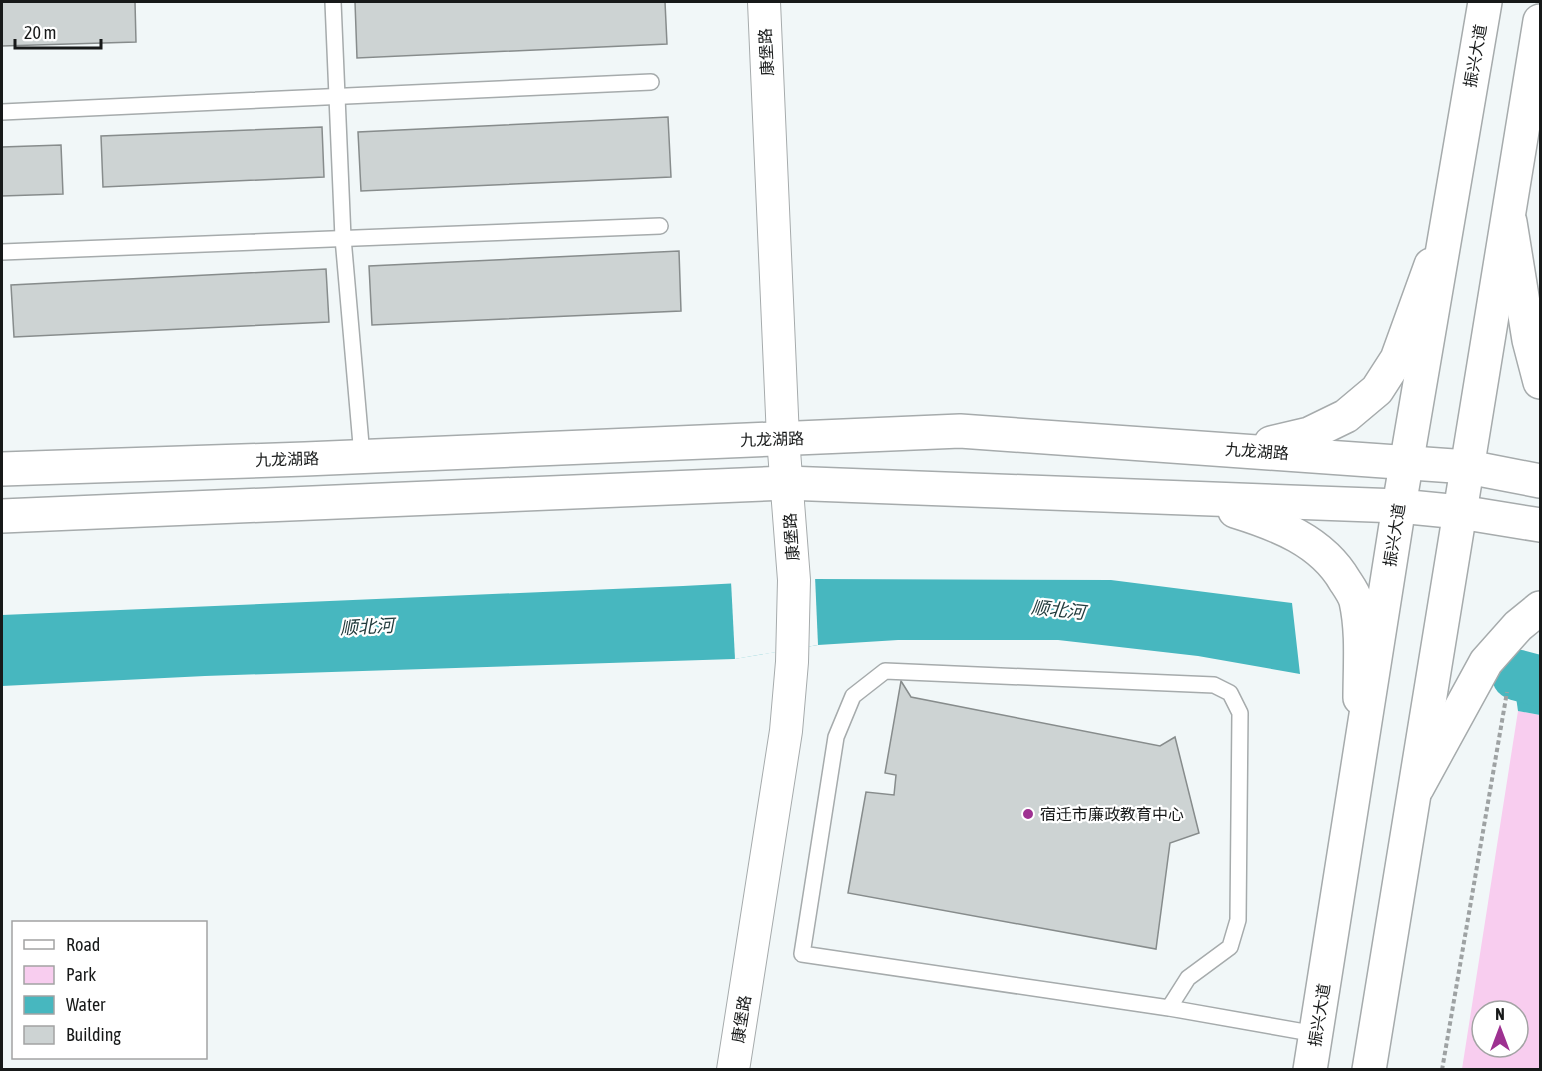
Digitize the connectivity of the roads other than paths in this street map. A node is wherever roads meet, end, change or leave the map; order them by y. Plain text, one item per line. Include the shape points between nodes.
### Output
1 (333, 2) edge
2 (764, 2) edge
3 (1485, 2) edge
4 (1540, 21) edge
5 (651, 82) dead end
6 (337, 97) junction
7 (2, 112) edge
8 (1509, 214) junction
9 (1447, 221) junction
10 (660, 226) dead end
11 (343, 238) junction
12 (2, 252) edge
13 (1540, 382) edge
14 (783, 438) junction
15 (1243, 450) junction
16 (362, 456) junction
17 (1406, 462) junction
18 (1468, 467) junction
19 (2, 469) edge
20 (1540, 481) edge
21 (786, 483) junction
22 (1193, 498) junction
23 (1399, 506) junction
24 (1460, 512) junction
25 (2, 516) edge
26 (1540, 525) edge
27 (1540, 608) edge
28 (1362, 744) junction
29 (1413, 795) junction
30 (1169, 1008) junction
31 (1316, 1034) junction
32 (733, 1070) edge
33 (1310, 1070) edge
34 (1369, 1070) edge

1 - 6 lane
2 - 14 street, 康堡路
3 - 9 street, 振兴大道
4 - 8 street
5 - 6 lane
6 - 7 lane
6 - 11 lane
8 - 13 street via 1529,340
8 - 18 street
9 - 15 street via 1397,359 1377,390 1346,416 1309,434
9 - 17 street, 振兴大道
10 - 11 lane
11 - 12 lane
11 - 16 lane
14 - 15 street, 九龙湖路 via 960,431
14 - 16 street, 九龙湖路
14 - 21 street, 康堡路
15 - 17 street, 九龙湖路
16 - 19 street, 九龙湖路
17 - 18 street, 九龙湖路
17 - 23 street, 振兴大道
18 - 20 street, 九龙湖路
18 - 24 street
21 - 22 street
21 - 25 street
21 - 32 street, 康堡路 via 794,580 786,731
22 - 23 street
22 - 28 street via 1274,523 1307,541 1337,566 1355,598 1357,610
23 - 24 street
23 - 28 street, 振兴大道
24 - 26 street
24 - 29 street
27 - 29 street via 1486,662
28 - 31 street, 振兴大道
29 - 34 street
30 - 30 lane via 1188,978 1230,947 1238,920 1240,713 1230,693 1214,686 885,671 853,696 836,737 802,954
30 - 31 lane
31 - 33 street, 振兴大道

